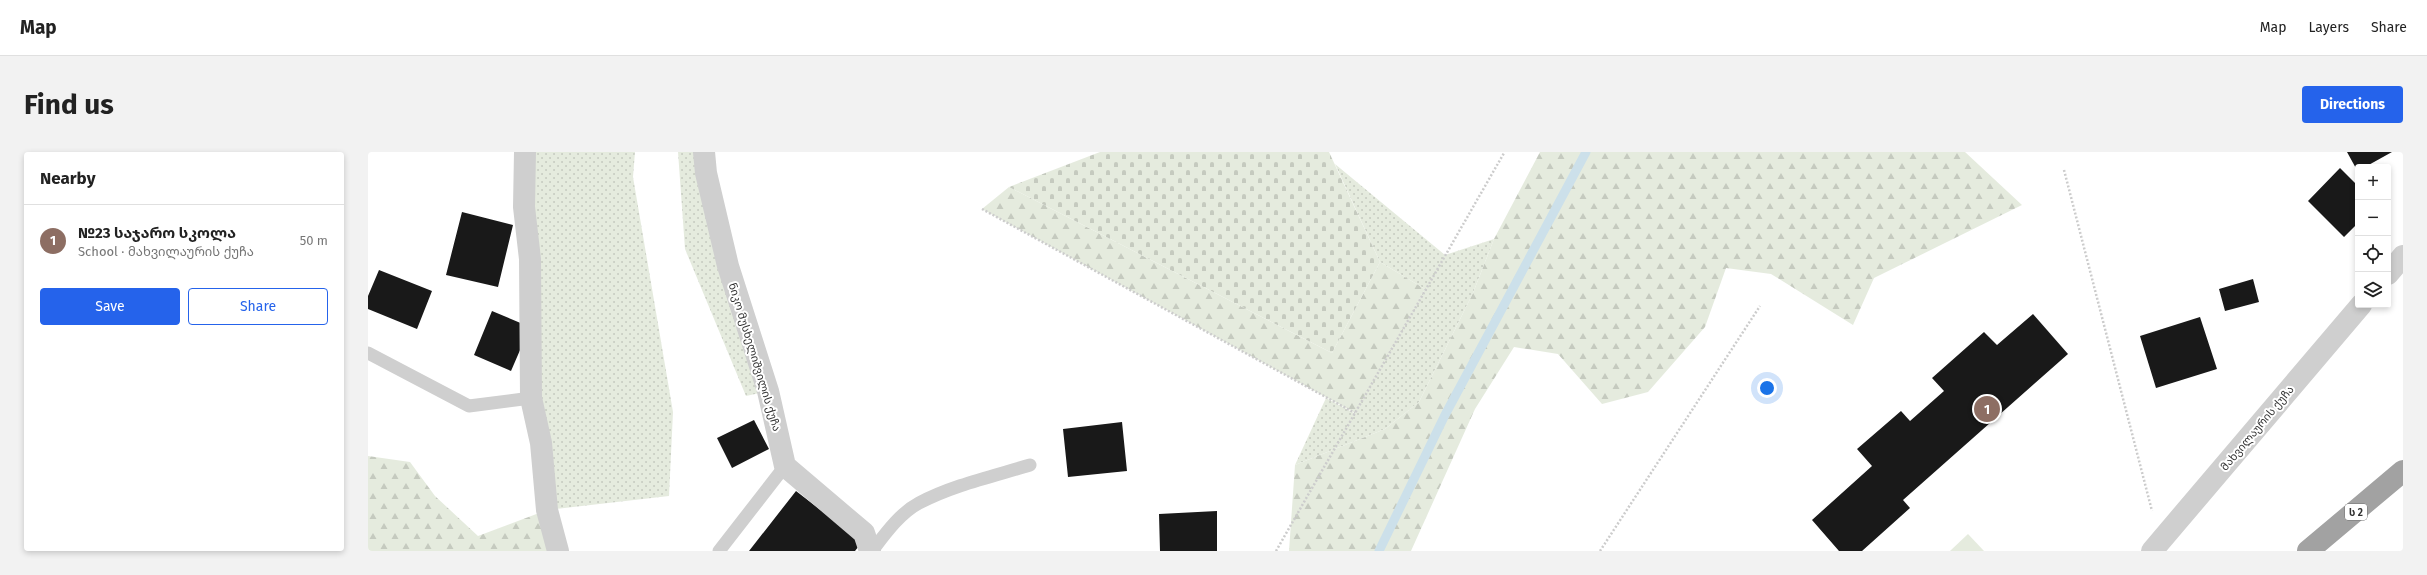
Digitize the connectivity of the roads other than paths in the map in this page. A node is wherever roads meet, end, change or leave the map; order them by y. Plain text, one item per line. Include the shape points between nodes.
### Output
1 (525, 152) edge
2 (704, 152) edge
3 (2403, 256) edge
4 (2390, 272) edge
5 (2358, 308) edge
6 (368, 353) edge
7 (531, 398) junction
8 (1030, 465) dead end
9 (785, 466) junction
10 (2403, 471) edge
11 (2156, 546) edge
12 (558, 551) edge
13 (719, 551) edge
14 (871, 551) edge
15 (2308, 551) edge

1 - 7 street via 524,207 530,259
2 - 9 street, ნიკო მუსხელიშვილის ქუჩა via 706,173 728,266 768,391
3 - 4 street
5 - 11 street, მახვილაურის ქუჩა
6 - 7 lane via 469,406
7 - 12 street via 541,443 547,510
8 - 14 lane via 918,503 891,527
9 - 13 lane
9 - 14 street via 864,533
10 - 15 highway, ს 2

